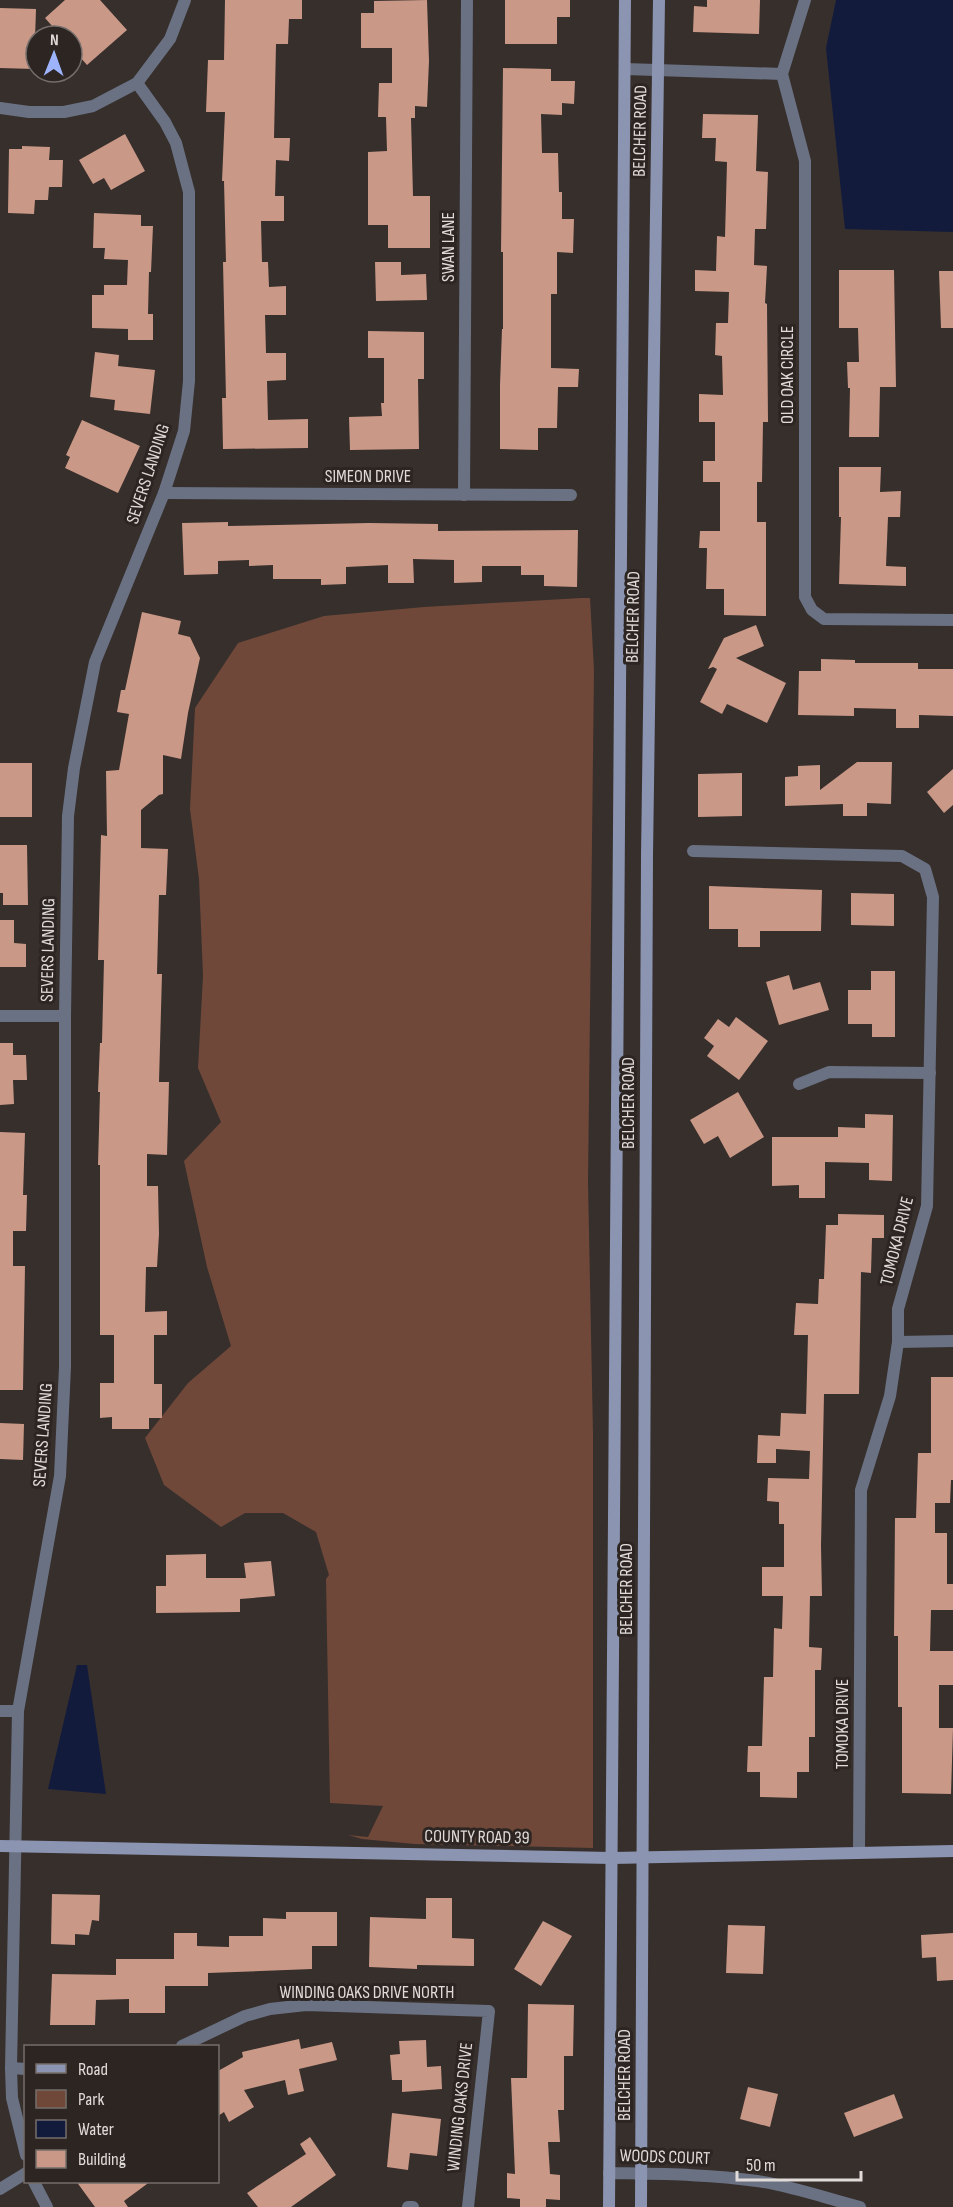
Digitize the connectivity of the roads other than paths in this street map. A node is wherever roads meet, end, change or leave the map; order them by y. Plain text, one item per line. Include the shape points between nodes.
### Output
1 (185, 0) edge
2 (467, 0) edge
3 (625, 0) edge
4 (659, 0) edge
5 (805, 0) edge
6 (625, 69) junction
7 (659, 70) junction
8 (782, 74) junction
9 (137, 83) junction
10 (0, 108) edge
11 (164, 493) junction
12 (464, 495) junction
13 (571, 495) dead end
14 (953, 620) edge
15 (693, 851) dead end
16 (0, 1016) edge
17 (64, 1016) junction
18 (930, 1073) junction
19 (799, 1084) dead end
20 (953, 1341) edge
21 (898, 1342) junction
22 (0, 1711) edge
23 (18, 1712) junction
24 (0, 1846) edge
25 (14, 1846) junction
26 (953, 1851) edge
27 (859, 1853) junction
28 (643, 1857) junction
29 (612, 1858) junction
30 (5, 2001) edge
31 (489, 2011) joint
32 (184, 2045) edge
33 (11, 2068) junction
34 (24, 2069) edge
35 (24, 2148) edge
36 (609, 2173) junction
37 (24, 2174) edge
38 (641, 2174) junction
39 (35, 2183) edge
40 (0, 2189) edge
41 (47, 2207) edge
42 (408, 2207) edge
43 (413, 2207) edge
44 (468, 2207) edge
45 (609, 2207) edge
46 (641, 2207) edge
47 (860, 2207) edge

1 - 9 street via 170,39
2 - 12 street, SWAN LANE
3 - 6 main road, BELCHER ROAD
4 - 7 main road, BELCHER ROAD
5 - 8 street
6 - 7 street
6 - 29 main road, BELCHER ROAD
7 - 8 street
7 - 28 main road, BELCHER ROAD via 647,856
8 - 14 street, OLD OAK CIRCLE via 804,161 805,597 812,610 824,619
9 - 10 street via 93,106 64,112
9 - 11 street, SEVERS LANDING via 176,143 189,192 189,381 184,431
11 - 12 street, SIMEON DRIVE
11 - 17 street, SEVERS LANDING via 95,662 74,768 69,816
12 - 13 street, SIMEON DRIVE
15 - 18 street, TOMOKA DRIVE via 902,856 925,869 933,897
16 - 17 street
17 - 23 street, SEVERS LANDING via 65,1367 60,1476
18 - 19 street via 829,1072
18 - 21 street, TOMOKA DRIVE via 927,1206 898,1309
20 - 21 street
21 - 27 street, TOMOKA DRIVE via 890,1396 861,1490
22 - 23 street
23 - 25 street, SEVERS LANDING
24 - 25 main road, COUNTY ROAD 39
25 - 29 main road, COUNTY ROAD 39
25 - 30 street, SEVERS LANDING
26 - 27 main road, COUNTY ROAD 39
27 - 28 main road, COUNTY ROAD 39
28 - 29 main road, COUNTY ROAD 39
28 - 38 main road, BELCHER ROAD
29 - 36 main road, BELCHER ROAD
30 - 33 street, SEVERS LANDING
31 - 32 street, WINDING OAKS DRIVE NORTH via 306,2005 270,2009 245,2016
31 - 44 street, WINDING OAKS DRIVE
33 - 34 street
33 - 35 street, SEVERS LANDING via 12,2098
36 - 38 street, WOODS COURT
36 - 45 main road, BELCHER ROAD
37 - 40 street
38 - 46 main road, BELCHER ROAD
38 - 47 street, WOODS COURT via 758,2181
39 - 41 street
42 - 43 street

